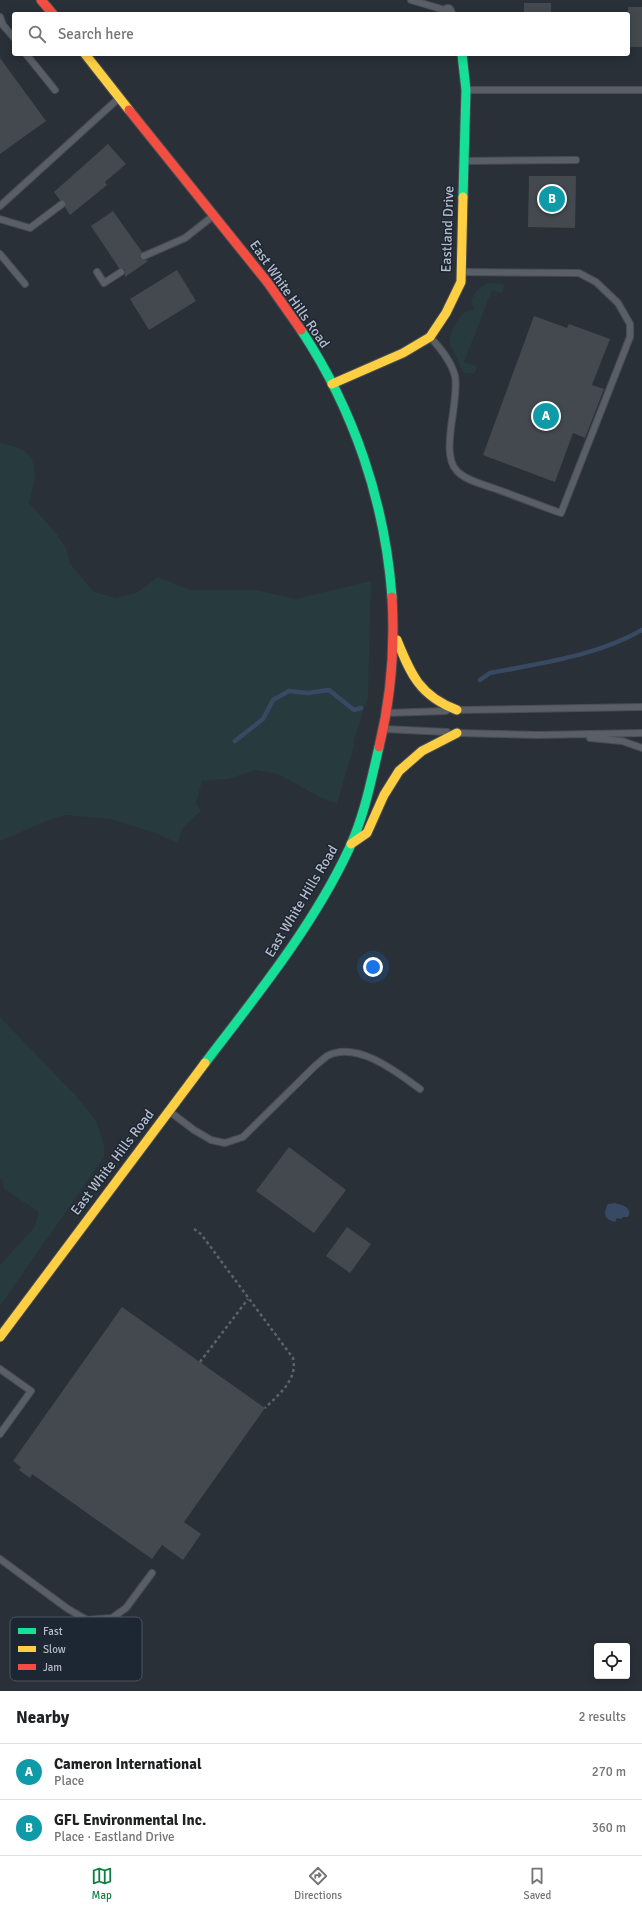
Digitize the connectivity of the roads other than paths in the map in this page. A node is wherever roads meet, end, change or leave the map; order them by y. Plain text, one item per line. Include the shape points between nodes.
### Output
1 (41, 0) edge
2 (411, 0) edge
3 (51, 12) edge
4 (445, 12) edge
5 (0, 17) edge
6 (2, 26) edge
7 (12, 36) edge
8 (28, 56) edge
9 (87, 56) edge
10 (462, 56) edge
11 (55, 90) dead end
12 (466, 90) junction
13 (642, 90) edge
14 (120, 98) junction
15 (576, 160) dead end
16 (464, 161) junction
17 (62, 204) dead end
18 (0, 206) edge
19 (214, 216) junction
20 (0, 219) edge
21 (0, 254) edge
22 (144, 256) dead end
23 (97, 272) dead end
24 (121, 272) dead end
25 (461, 272) junction
26 (25, 284) dead end
27 (430, 336) junction
28 (332, 384) junction
29 (395, 633) junction
30 (642, 707) edge
31 (457, 710) junction
32 (387, 713) junction
33 (384, 730) junction
34 (456, 733) junction
35 (642, 734) edge
36 (538, 735) junction
37 (642, 748) edge
38 (351, 844) junction
39 (420, 1089) dead end
40 (168, 1111) junction
41 (0, 1337) edge
42 (0, 1369) edge
43 (0, 1434) edge
44 (0, 1559) edge
45 (152, 1573) dead end
46 (81, 1617) edge
47 (113, 1617) edge

1 - 3 main road
2 - 4 lane
5 - 6 lane
6 - 7 lane
8 - 11 lane
9 - 14 main road, East White Hills Road
10 - 12 main road, Eastland Drive
12 - 13 lane
12 - 16 main road, Eastland Drive
14 - 18 lane
14 - 19 main road, East White Hills Road
15 - 16 lane
16 - 25 main road, Eastland Drive
17 - 20 lane via 30,228
19 - 22 lane via 185,238
19 - 28 main road, East White Hills Road via 286,307 320,360
21 - 26 lane
23 - 24 lane via 104,283
25 - 27 main road, Eastland Drive via 461,282 446,313
25 - 27 lane via 580,273 596,282 618,303 630,324 630,338 561,513 471,480 456,471 450,458 449,440 456,392 455,376 445,356
27 - 28 main road, Eastland Drive via 403,353
28 - 29 main road, East White Hills Road via 356,433 374,484 386,546
29 - 31 main road via 409,672 418,686 438,702
29 - 32 main road, East White Hills Road
30 - 31 lane
31 - 32 lane
32 - 33 main road, East White Hills Road
33 - 34 lane
33 - 38 main road, East White Hills Road via 373,776
34 - 36 lane
34 - 38 main road via 422,751 399,771 384,795 367,833
35 - 36 lane
36 - 37 lane via 608,739
38 - 40 main road, East White Hills Road via 331,883 293,944
39 - 40 lane via 391,1067 368,1056 344,1053 328,1056 243,1137 225,1143 211,1140
40 - 41 main road, East White Hills Road
42 - 43 lane via 31,1391
44 - 46 lane via 68,1610
45 - 47 lane via 126,1608

